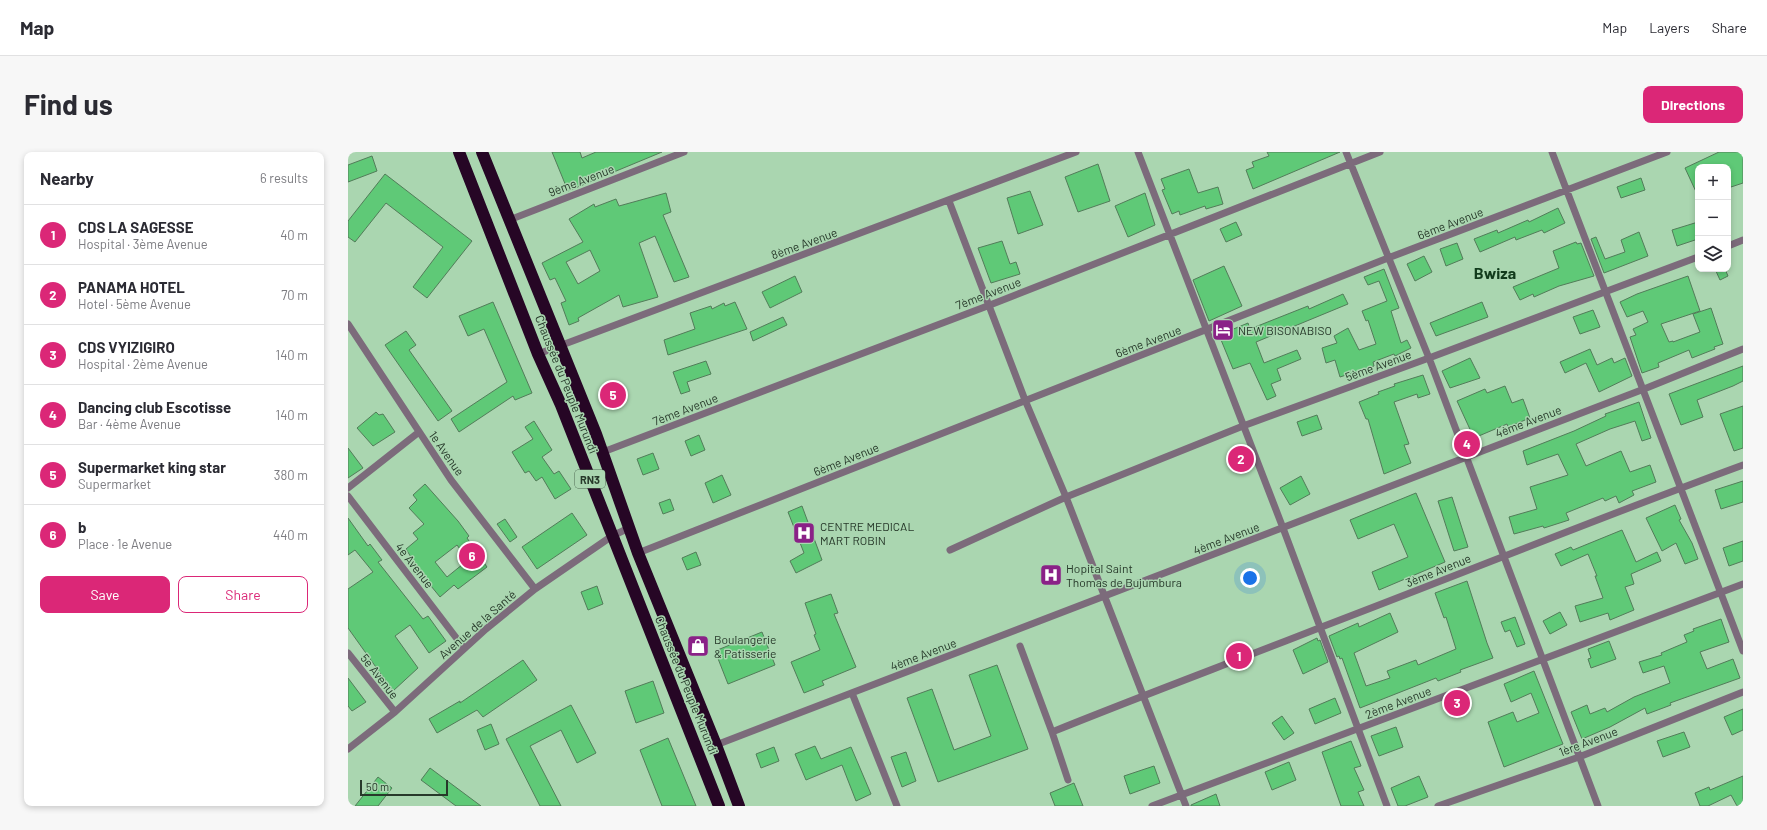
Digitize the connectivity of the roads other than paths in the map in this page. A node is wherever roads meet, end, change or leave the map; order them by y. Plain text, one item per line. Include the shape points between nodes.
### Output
1 (459, 152) edge
2 (482, 152) edge
3 (684, 152) edge
4 (1076, 152) edge
5 (1138, 152) edge
6 (1346, 152) edge
7 (1380, 152) edge
8 (1552, 152) edge
9 (1667, 152) edge
10 (1350, 163) junction
11 (1566, 191) junction
12 (949, 201) junction
13 (509, 220) junction
14 (1169, 234) junction
15 (1743, 240) edge
16 (1731, 245) edge
17 (1388, 258) junction
18 (1695, 258) edge
19 (1605, 291) junction
20 (990, 305) junction
21 (348, 324) edge
22 (1206, 331) junction
23 (561, 345) junction
24 (1743, 349) edge
25 (538, 354) junction
26 (1429, 358) junction
27 (1644, 389) junction
28 (1025, 400) junction
29 (1243, 426) junction
30 (419, 432) junction
31 (603, 452) junction
32 (1465, 457) junction
33 (1743, 465) edge
34 (348, 488) edge
35 (1681, 488) junction
36 (348, 496) edge
37 (1066, 497) junction
38 (629, 528) junction
39 (1283, 528) junction
40 (612, 536) junction
41 (950, 550) dead end
42 (638, 553) junction
43 (1503, 556) junction
44 (1743, 584) edge
45 (535, 589) junction
46 (1721, 593) junction
47 (1105, 596) junction
48 (1319, 628) junction
49 (1020, 646) dead end
50 (464, 648) junction
51 (1743, 650) edge
52 (348, 653) edge
53 (1542, 659) junction
54 (1743, 692) edge
55 (852, 693) junction
56 (1142, 695) junction
57 (395, 712) junction
58 (1357, 729) junction
59 (1052, 732) junction
60 (716, 745) junction
61 (348, 750) edge
62 (1579, 757) junction
63 (1068, 780) dead end
64 (1182, 794) junction
65 (719, 806) edge
66 (739, 806) edge
67 (897, 806) edge
68 (1152, 806) edge
69 (1186, 806) edge
70 (1386, 806) edge
71 (1438, 806) edge
72 (1598, 806) edge

1 - 25 highway, Chaussée du Peuple Murundi / RN3
2 - 13 highway, Chaussée du Peuple Murundi / RN3
3 - 13 street, 9ème Avenue
4 - 12 street, 8ème Avenue
5 - 14 street
6 - 10 street
7 - 10 street, 7ème Avenue
8 - 11 street
9 - 11 street, 6ème Avenue
10 - 14 street, 7ème Avenue
10 - 17 street
11 - 17 street, 6ème Avenue
11 - 19 street
12 - 20 street
12 - 23 street, 8ème Avenue
13 - 23 highway, Chaussée du Peuple Murundi / RN3
14 - 20 street, 7ème Avenue
14 - 22 street
15 - 16 street
17 - 22 street, 6ème Avenue
17 - 26 street
18 - 19 street, 5ème Avenue
19 - 26 street, 5ème Avenue
19 - 27 street
20 - 28 street
20 - 31 street, 7ème Avenue
21 - 30 street, 1e Avenue
22 - 28 street, 6ème Avenue
22 - 29 street
23 - 25 street, 8ème Avenue
23 - 31 highway, Chaussée du Peuple Murundi / RN3
24 - 27 street, 4ème Avenue
25 - 40 highway, Chaussée du Peuple Murundi / RN3 via 561,405
26 - 29 street, 5ème Avenue
26 - 32 street
27 - 32 street, 4ème Avenue
27 - 35 street
28 - 37 street
28 - 42 street, 6ème Avenue
29 - 37 street, 5ème Avenue
29 - 39 street
30 - 34 street
30 - 45 street, 1e Avenue via 451,480
31 - 38 highway, Chaussée du Peuple Murundi / RN3
32 - 39 street, 4ème Avenue
32 - 43 street
33 - 35 street, 3ème Avenue
35 - 43 street, 3ème Avenue
35 - 46 street
36 - 50 street, 4e Avenue
37 - 41 street, 5ème Avenue
37 - 47 street
38 - 40 street, Avenue de la Santé
38 - 42 highway, Chaussée du Peuple Murundi / RN3
39 - 47 street, 4ème Avenue
39 - 48 street
40 - 45 street, Avenue de la Santé
40 - 65 highway, Chaussée du Peuple Murundi / RN3
42 - 60 highway, Chaussée du Peuple Murundi / RN3
43 - 48 street, 3ème Avenue
43 - 53 street
44 - 46 street, 2ème Avenue
45 - 50 street, Avenue de la Santé
46 - 51 street
46 - 53 street, 2ème Avenue
47 - 55 street, 4ème Avenue
47 - 56 street
48 - 56 street, 3ème Avenue
48 - 58 street
49 - 59 street
50 - 57 street, Avenue de la Santé
52 - 57 street, 5e Avenue
53 - 58 street, 2ème Avenue
53 - 62 street
54 - 62 street, 1ère Avenue
55 - 60 street, 4ème Avenue
55 - 67 street
56 - 59 street, 3ème Avenue
56 - 64 street
57 - 61 street, Avenue de la Santé
58 - 64 street, 2ème Avenue
58 - 70 street
59 - 63 street
60 - 66 highway, Chaussée du Peuple Murundi / RN3
62 - 71 street, 1ère Avenue
62 - 72 street
64 - 68 street, 2ème Avenue
64 - 69 street

